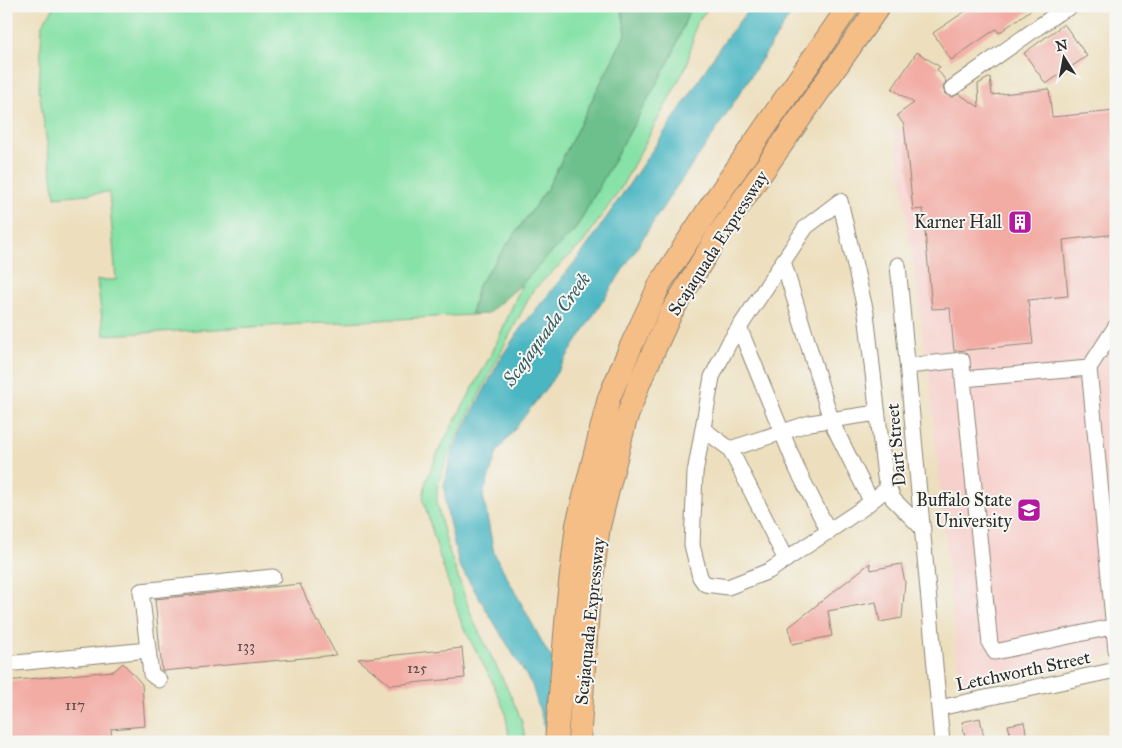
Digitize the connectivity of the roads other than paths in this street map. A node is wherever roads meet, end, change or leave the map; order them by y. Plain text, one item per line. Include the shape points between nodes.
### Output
1 (849, 6) edge
2 (879, 6) edge
3 (1072, 6) edge
4 (952, 88) dead end
5 (783, 261) junction
6 (898, 265) dead end
7 (1116, 326) edge
8 (739, 327) junction
9 (908, 366) junction
10 (1089, 368) junction
11 (963, 379) junction
12 (877, 412) junction
13 (831, 420) junction
14 (703, 429) junction
15 (782, 432) junction
16 (730, 449) junction
17 (889, 487) junction
18 (872, 501) junction
19 (588, 525) junction
20 (923, 529) junction
21 (829, 532) junction
22 (786, 560) junction
23 (273, 577) dead end
24 (1115, 626) edge
25 (148, 650) junction
26 (1116, 650) edge
27 (6, 664) edge
28 (1116, 670) edge
29 (159, 680) dead end
30 (939, 708) junction
31 (556, 742) edge
32 (579, 742) edge
33 (942, 742) edge

1 - 19 highway, Scajaquada Expressway via 661,282 609,398
2 - 19 highway, Scajaquada Expressway via 718,235 670,313 640,381
3 - 4 street
5 - 8 street
5 - 12 street via 806,226 840,201 866,313
5 - 13 street
6 - 9 street, Dart Street
7 - 10 street
8 - 14 street via 712,377
8 - 15 street
9 - 11 street via 962,360
9 - 20 street, Dart Street
10 - 11 street
10 - 24 street
11 - 24 street via 990,644 995,652
12 - 13 street
12 - 17 street
13 - 15 street
13 - 18 street
14 - 16 street
14 - 22 street via 695,473 692,545 700,577 705,584 728,587 769,571
15 - 16 street
15 - 21 street
16 - 22 street
17 - 18 street
17 - 20 street via 893,499
18 - 21 street
19 - 31 highway, Scajaquada Expressway via 568,600
19 - 32 highway, Scajaquada Expressway via 588,609
20 - 30 street, Dart Street
21 - 22 street
23 - 25 street via 141,591
24 - 26 street
25 - 27 street
25 - 29 street via 151,674
28 - 30 street, Letchworth Street
30 - 33 street, Dart Street

